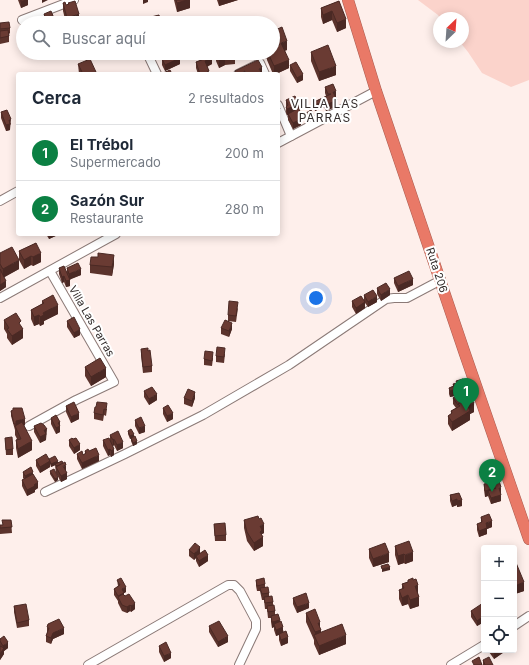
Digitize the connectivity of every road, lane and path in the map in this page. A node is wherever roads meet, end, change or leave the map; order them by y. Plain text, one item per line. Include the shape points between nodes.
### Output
1 (74, 0) edge
2 (348, 0) edge
3 (32, 16) edge
4 (150, 60) edge
5 (156, 72) edge
6 (242, 72) edge
7 (264, 72) edge
8 (376, 91) junction
9 (280, 110) edge
10 (291, 136) junction
11 (280, 142) edge
12 (16, 192) edge
13 (0, 201) edge
14 (112, 236) edge
15 (50, 271) junction
16 (440, 280) junction
17 (0, 298) edge
18 (29, 426) dead end
19 (45, 492) dead end
20 (529, 539) edge
21 (529, 616) edge
22 (517, 624) edge
23 (481, 647) edge
24 (88, 665) edge
25 (239, 665) edge
26 (451, 665) edge

1 - 3 street
2 - 8 highway, Ruta 206
4 - 5 street
6 - 7 street via 260,62
8 - 10 street
8 - 16 highway, Ruta 206
9 - 10 street
10 - 11 street
12 - 13 street
14 - 15 street
15 - 17 street
15 - 18 street, Villa Las Parras via 114,382
16 - 19 street via 407,298 386,299 289,365 203,415
16 - 20 highway, Ruta 206
21 - 22 street
23 - 26 street
24 - 25 street via 228,586 234,585 256,621 256,629

